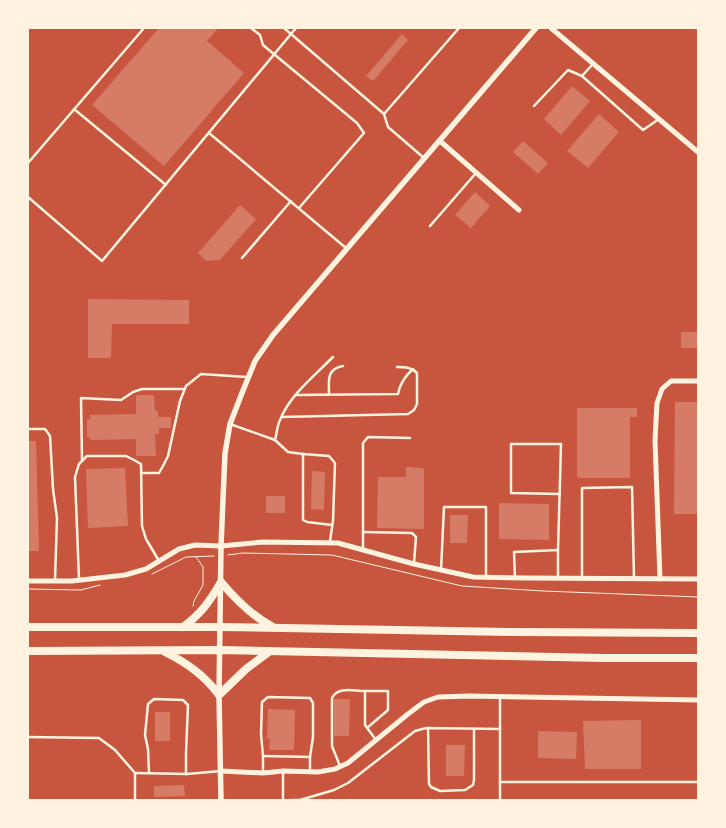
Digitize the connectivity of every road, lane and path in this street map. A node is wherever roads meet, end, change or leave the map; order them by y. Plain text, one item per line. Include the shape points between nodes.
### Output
1 (144, 28) edge
2 (251, 28) edge
3 (284, 28) edge
4 (296, 28) edge
5 (459, 28) edge
6 (536, 28) edge
7 (551, 28) edge
8 (291, 33) junction
9 (274, 54) junction
10 (593, 63) junction
11 (582, 76) junction
12 (534, 106) dead end
13 (74, 109) junction
14 (384, 114) junction
15 (659, 119) junction
16 (209, 133) junction
17 (440, 142) junction
18 (698, 152) edge
19 (424, 159) junction
20 (28, 163) edge
21 (476, 173) junction
22 (166, 185) junction
23 (28, 197) edge
24 (291, 201) junction
25 (299, 208) junction
26 (519, 210) dead end
27 (430, 226) dead end
28 (346, 248) junction
29 (242, 258) dead end
30 (333, 357) dead end
31 (342, 366) dead end
32 (397, 368) dead end
33 (413, 369) junction
34 (248, 377) junction
35 (698, 381) edge
36 (185, 389) junction
37 (296, 394) junction
38 (329, 394) junction
39 (282, 417) junction
40 (230, 424) junction
41 (28, 429) edge
42 (410, 438) dead end
43 (275, 440) junction
44 (303, 454) junction
45 (82, 461) junction
46 (141, 473) junction
47 (560, 494) junction
48 (332, 525) junction
49 (363, 532) junction
50 (330, 543) junction
51 (221, 546) junction
52 (363, 550) junction
53 (558, 550) junction
54 (195, 557) dead end
55 (159, 561) junction
56 (414, 564) junction
57 (441, 570) junction
58 (486, 577) junction
59 (515, 578) junction
60 (558, 578) junction
61 (582, 579) junction
62 (634, 579) junction
63 (660, 579) junction
64 (698, 579) edge
65 (28, 581) edge
66 (55, 581) junction
67 (79, 581) junction
68 (221, 582) junction
69 (193, 620) junction
70 (28, 627) edge
71 (183, 627) junction
72 (220, 627) junction
73 (275, 628) junction
74 (698, 633) edge
75 (220, 650) junction
76 (28, 651) edge
77 (163, 651) junction
78 (270, 651) junction
79 (698, 658) edge
80 (365, 691) junction
81 (219, 695) junction
82 (500, 697) junction
83 (698, 700) edge
84 (367, 728) junction
85 (428, 728) junction
86 (474, 729) junction
87 (500, 729) junction
88 (28, 737) edge
89 (376, 740) junction
90 (263, 756) junction
91 (308, 757) junction
92 (340, 766) junction
93 (221, 771) junction
94 (283, 772) junction
95 (310, 772) junction
96 (135, 773) junction
97 (150, 773) junction
98 (263, 773) junction
99 (186, 774) junction
100 (500, 782) junction
101 (698, 782) edge
102 (135, 800) edge
103 (221, 800) edge
104 (284, 800) edge
105 (291, 800) edge
106 (500, 800) edge

1 - 13 lane
2 - 9 lane
3 - 8 lane
4 - 8 lane
5 - 14 lane
6 - 17 street
7 - 10 street
8 - 9 lane
8 - 14 lane
9 - 16 lane
9 - 25 lane via 357,123 364,133
10 - 11 lane
10 - 15 street
11 - 12 lane via 568,70
11 - 15 lane via 643,130
13 - 20 lane
13 - 22 lane
14 - 19 lane via 388,128
15 - 18 street
16 - 22 lane
16 - 24 lane
17 - 19 street
17 - 21 street
19 - 28 street
21 - 26 street
21 - 27 lane
22 - 23 lane via 102,261
24 - 25 lane
24 - 29 lane
25 - 28 lane
28 - 34 street via 273,335
30 - 37 lane
31 - 38 lane via 335,368 329,377
32 - 33 lane
33 - 38 lane via 401,382 398,394
33 - 39 lane via 417,373 417,404 408,414
34 - 36 lane via 201,374
34 - 40 street
35 - 63 street via 671,381 662,389 657,402 655,440
36 - 45 lane via 142,389 121,400 81,398
36 - 46 lane via 164,466 159,473
37 - 38 lane
37 - 39 lane
39 - 43 lane
40 - 43 lane
40 - 51 street via 225,453
41 - 66 lane via 45,429 50,436 57,518
42 - 49 lane via 368,437 363,443
43 - 44 lane via 288,452
44 - 48 lane via 303,520
44 - 48 lane via 329,456 335,463
45 - 46 lane via 87,456 126,456 140,464
45 - 67 lane via 76,477
46 - 55 lane via 142,526
47 - 47 lane via 561,444 511,444 511,493
47 - 53 lane
48 - 50 lane
49 - 52 lane
49 - 56 lane via 412,533 416,537
50 - 51 street via 263,542
50 - 52 street
51 - 55 street via 195,544
51 - 68 street
52 - 56 street
53 - 59 lane via 514,552
53 - 60 lane
54 - 69 path via 203,567 203,585 194,601
55 - 67 street via 125,575
56 - 57 street
57 - 58 street
57 - 58 lane via 444,506 486,507
58 - 59 street
59 - 60 street
60 - 61 street
61 - 62 street
61 - 62 lane via 582,488 632,487
62 - 63 street
63 - 64 street
65 - 66 street
66 - 67 street
68 - 69 highway
68 - 72 street
68 - 73 highway via 246,610
69 - 71 highway
70 - 71 highway
71 - 72 highway
72 - 73 highway
72 - 75 street
73 - 74 highway
75 - 77 highway
75 - 78 highway
75 - 81 street
76 - 77 highway
77 - 81 highway via 199,673
78 - 79 highway
78 - 81 highway
80 - 84 lane
80 - 84 lane via 388,691 388,710
80 - 92 lane via 341,690 332,698 332,746
81 - 93 street
82 - 83 street
82 - 87 lane
82 - 89 street via 438,697 424,702
84 - 89 lane
85 - 86 lane
85 - 86 lane via 429,784 440,791 465,790 472,785
85 - 105 lane via 415,731 348,783 334,790
86 - 87 lane
87 - 100 lane
88 - 96 lane via 100,738 116,750
89 - 92 street
90 - 91 lane
90 - 91 lane via 262,702 268,697 310,698 313,703 313,737
90 - 98 lane
91 - 95 lane
92 - 95 street
93 - 98 street
93 - 99 lane
93 - 103 street
94 - 95 street
94 - 98 street
94 - 104 lane
96 - 97 lane
96 - 102 lane
97 - 99 lane
97 - 99 lane via 145,735 148,704 154,699 183,700 188,705
100 - 101 lane
100 - 106 lane

